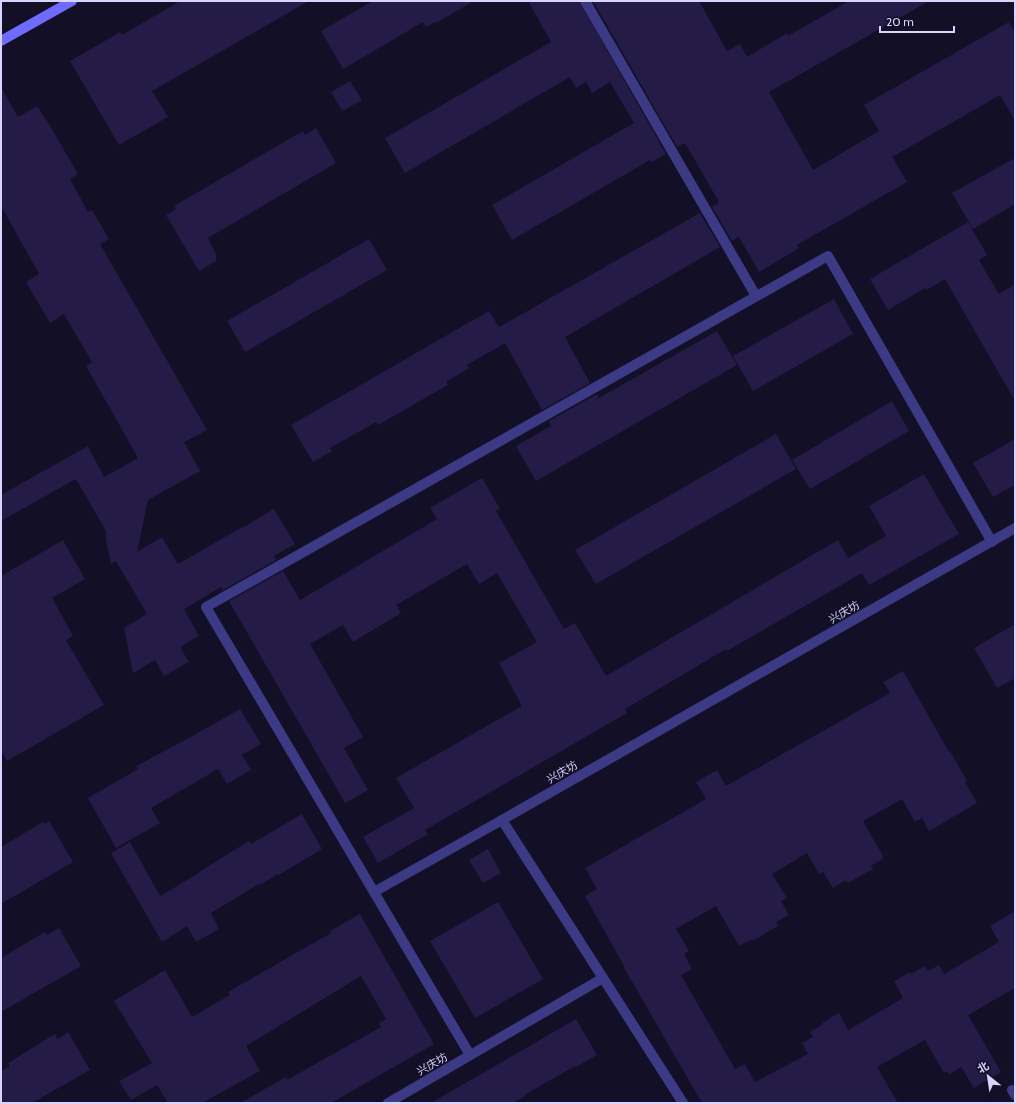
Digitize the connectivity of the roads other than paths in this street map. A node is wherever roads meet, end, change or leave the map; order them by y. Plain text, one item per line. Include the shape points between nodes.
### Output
1 (72, 1) edge
2 (585, 1) edge
3 (2, 39) edge
4 (756, 296) junction
5 (1015, 528) edge
6 (992, 542) junction
7 (502, 820) junction
8 (374, 892) junction
9 (603, 978) junction
10 (470, 1055) junction
11 (388, 1103) edge
12 (683, 1103) edge

1 - 3 street
2 - 4 street
4 - 6 street via 828,256
4 - 8 street via 206,607
5 - 6 street, 兴庆坊
6 - 7 street, 兴庆坊
7 - 8 street, 兴庆坊
7 - 9 street
8 - 10 street
9 - 10 street, 兴庆坊
9 - 12 street
10 - 11 street, 兴庆坊

